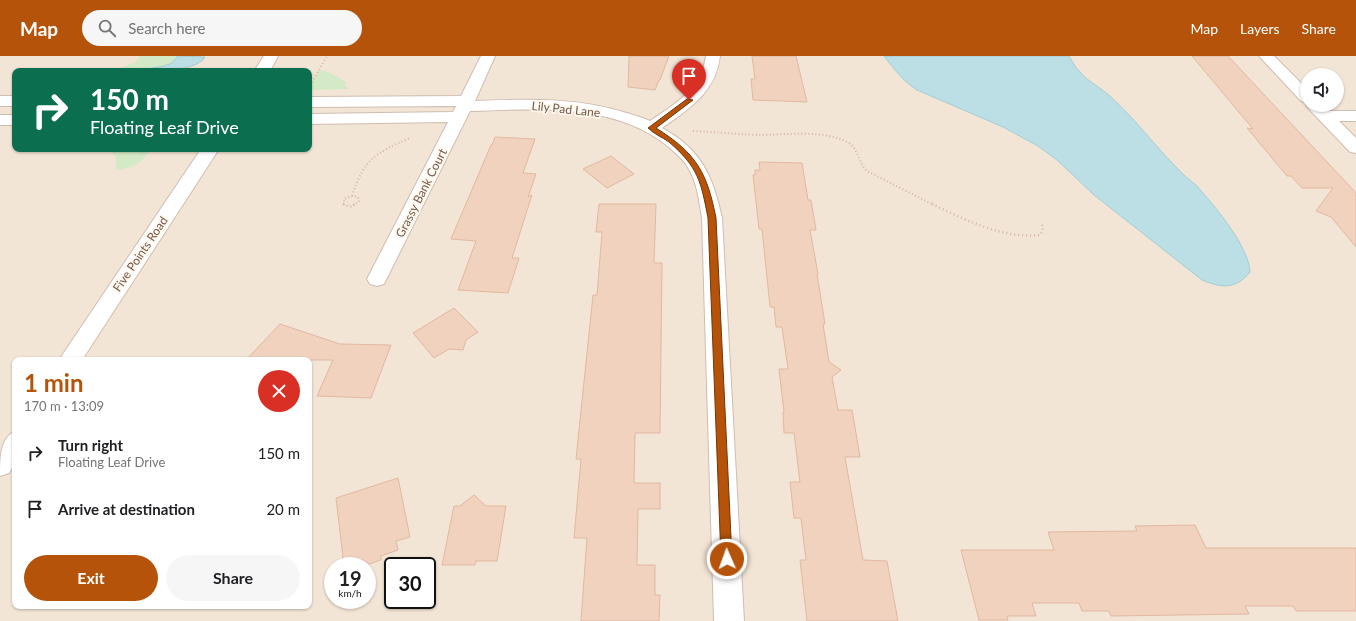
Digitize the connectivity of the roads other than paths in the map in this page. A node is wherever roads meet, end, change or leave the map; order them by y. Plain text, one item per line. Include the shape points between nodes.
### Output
1 (272, 56) edge
2 (488, 56) edge
3 (714, 56) edge
4 (1266, 56) edge
5 (264, 68) edge
6 (1300, 91) edge
7 (0, 101) edge
8 (12, 101) edge
9 (312, 102) edge
10 (463, 108) junction
11 (1321, 112) edge
12 (1327, 112) edge
13 (1356, 116) edge
14 (312, 119) edge
15 (0, 120) edge
16 (12, 120) edge
17 (652, 128) junction
18 (1356, 148) edge
19 (208, 152) edge
20 (377, 279) dead end
21 (72, 357) edge
22 (12, 447) edge
23 (0, 465) edge
24 (730, 621) edge

1 - 5 street
2 - 10 street, Grassy Bank Court
3 - 17 street via 706,81 689,100
4 - 6 street
7 - 8 street
9 - 10 street, Lily Pad Lane
10 - 14 street, Lily Pad Lane
10 - 17 street, Lily Pad Lane via 524,105 588,109 620,116
10 - 20 street, Grassy Bank Court
11 - 18 street
12 - 13 street
15 - 16 street
17 - 24 street, Lily Pad Lane via 689,157 707,193 712,218
19 - 21 street, Five Points Road
22 - 23 street

